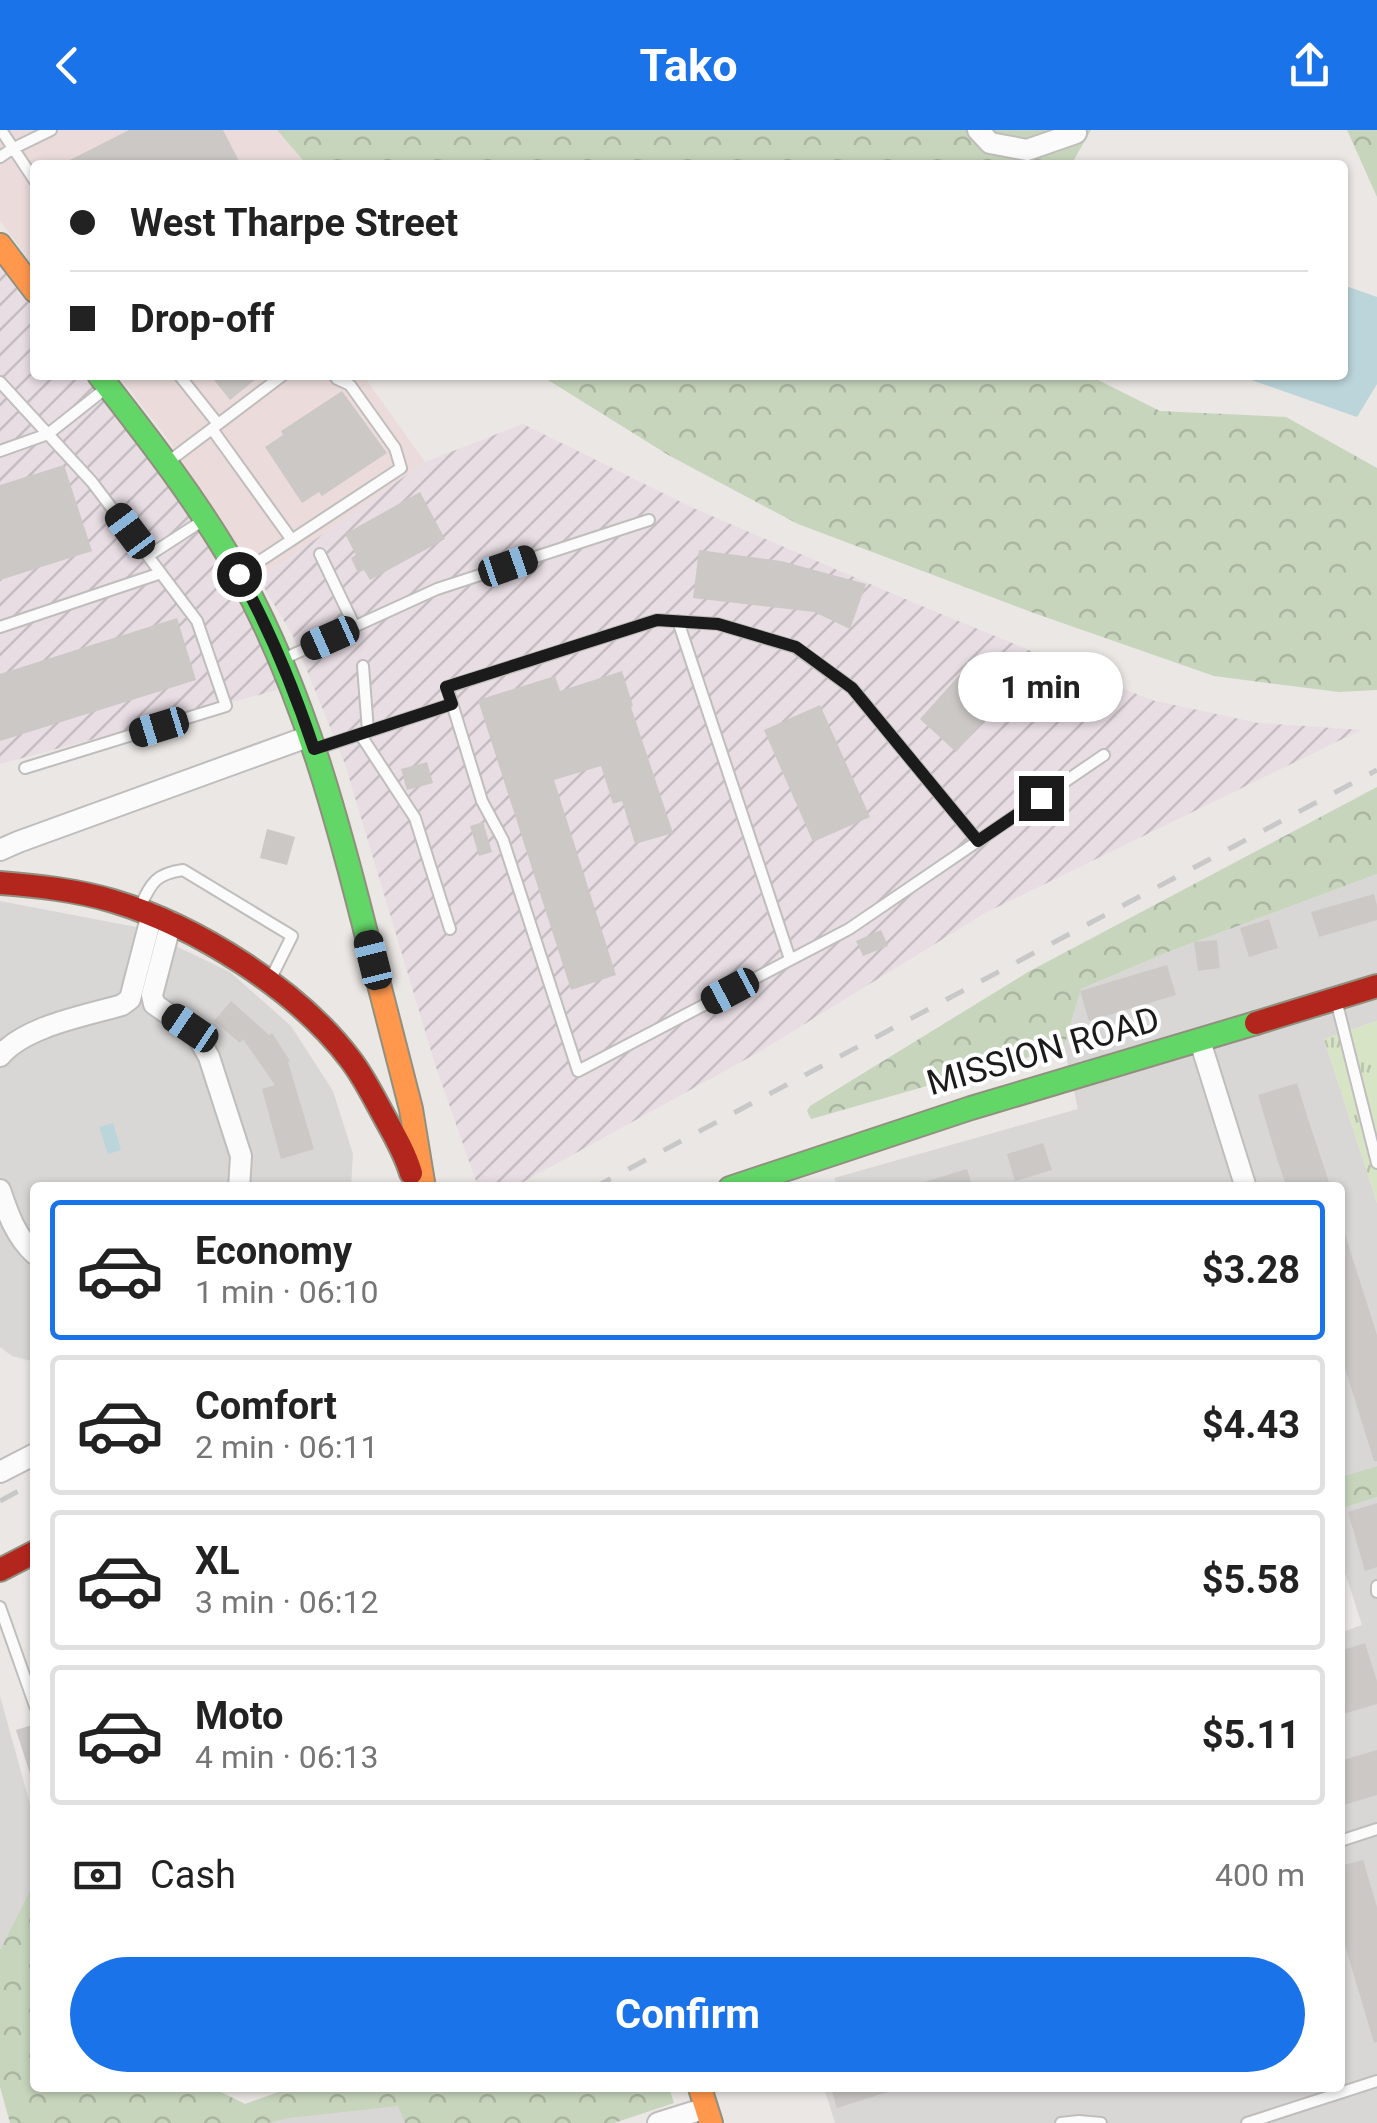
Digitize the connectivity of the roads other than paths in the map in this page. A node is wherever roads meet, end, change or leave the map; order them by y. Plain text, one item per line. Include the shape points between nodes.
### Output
1 (1, 130) edge
2 (51, 130) edge
3 (978, 130) edge
4 (1078, 131) edge
5 (12, 148) junction
6 (0, 157) edge
7 (30, 174) edge
8 (0, 245) edge
9 (30, 284) edge
10 (183, 380) edge
11 (276, 380) edge
12 (339, 380) edge
13 (104, 381) edge
14 (0, 382) edge
15 (215, 426) junction
16 (48, 434) junction
17 (0, 451) edge
18 (166, 463) junction
19 (205, 518) junction
20 (649, 520) dead end
21 (292, 540) junction
22 (320, 554) dead end
23 (148, 556) junction
24 (161, 573) junction
25 (239, 574) junction
26 (678, 622) junction
27 (355, 626) junction
28 (0, 627) edge
29 (281, 660) junction
30 (363, 666) dead end
31 (452, 704) junction
32 (364, 733) junction
33 (312, 743) junction
34 (1104, 755) dead end
35 (25, 768) dead end
36 (978, 841) junction
37 (0, 850) edge
38 (0, 884) edge
39 (154, 915) junction
40 (450, 929) dead end
41 (790, 959) junction
42 (269, 982) junction
43 (145, 983) junction
44 (1377, 986) edge
45 (1336, 999) junction
46 (388, 1021) junction
47 (1200, 1041) junction
48 (0, 1056) edge
49 (358, 1070) junction
50 (1377, 1163) edge
51 (239, 1182) edge
52 (414, 1182) edge
53 (423, 1182) edge
54 (747, 1182) edge
55 (1244, 1182) edge
56 (0, 1190) edge
57 (30, 1248) edge
58 (30, 1457) edge
59 (0, 1472) edge
60 (30, 1555) edge
61 (0, 1570) edge
62 (0, 1608) edge
63 (30, 1692) edge
64 (1377, 1829) edge
65 (1345, 1839) edge
66 (1377, 2081) edge
67 (1345, 2091) edge
68 (1343, 2092) edge
69 (706, 2106) edge
70 (658, 2123) edge
71 (1061, 2123) edge
72 (1101, 2123) edge
73 (1247, 2123) edge

1 - 5 lane
2 - 5 lane
3 - 4 street via 990,144 1027,150
5 - 6 lane
5 - 7 lane
8 - 9 main road
10 - 15 lane
11 - 15 lane
12 - 21 lane via 396,448 401,468
13 - 16 lane
13 - 18 main road
14 - 16 lane
15 - 18 lane
15 - 21 lane
16 - 17 lane
16 - 23 lane
18 - 19 main road
19 - 23 lane
19 - 25 main road
20 - 27 lane via 438,589
21 - 25 lane
22 - 27 lane
23 - 24 lane
24 - 28 lane
24 - 35 lane via 198,621 226,706
25 - 29 main road
26 - 31 lane via 657,620 446,687
26 - 36 lane via 718,624 796,647 852,688
26 - 41 lane
27 - 29 lane
29 - 33 main road
30 - 32 lane
31 - 32 lane
31 - 41 lane via 578,1071
32 - 33 lane
32 - 40 lane via 415,818
33 - 37 street
33 - 46 main road
34 - 36 lane
36 - 41 lane via 850,929
38 - 39 main road via 89,894
39 - 42 main road via 210,941
39 - 42 lane via 152,882 183,870 292,936
39 - 43 street
42 - 49 main road
43 - 48 street via 122,1005 31,1033
43 - 51 street via 154,1004 190,1028 209,1057 241,1156
44 - 45 main road, MISSION ROAD
45 - 47 main road, MISSION ROAD
45 - 50 lane
46 - 49 main road via 382,1044
46 - 53 main road
47 - 54 main road, MISSION ROAD via 876,1136
47 - 55 street
49 - 52 main road
56 - 57 street
58 - 59 street
60 - 61 main road
62 - 63 lane
64 - 65 lane
66 - 67 lane
68 - 73 lane
69 - 70 street
71 - 72 lane

